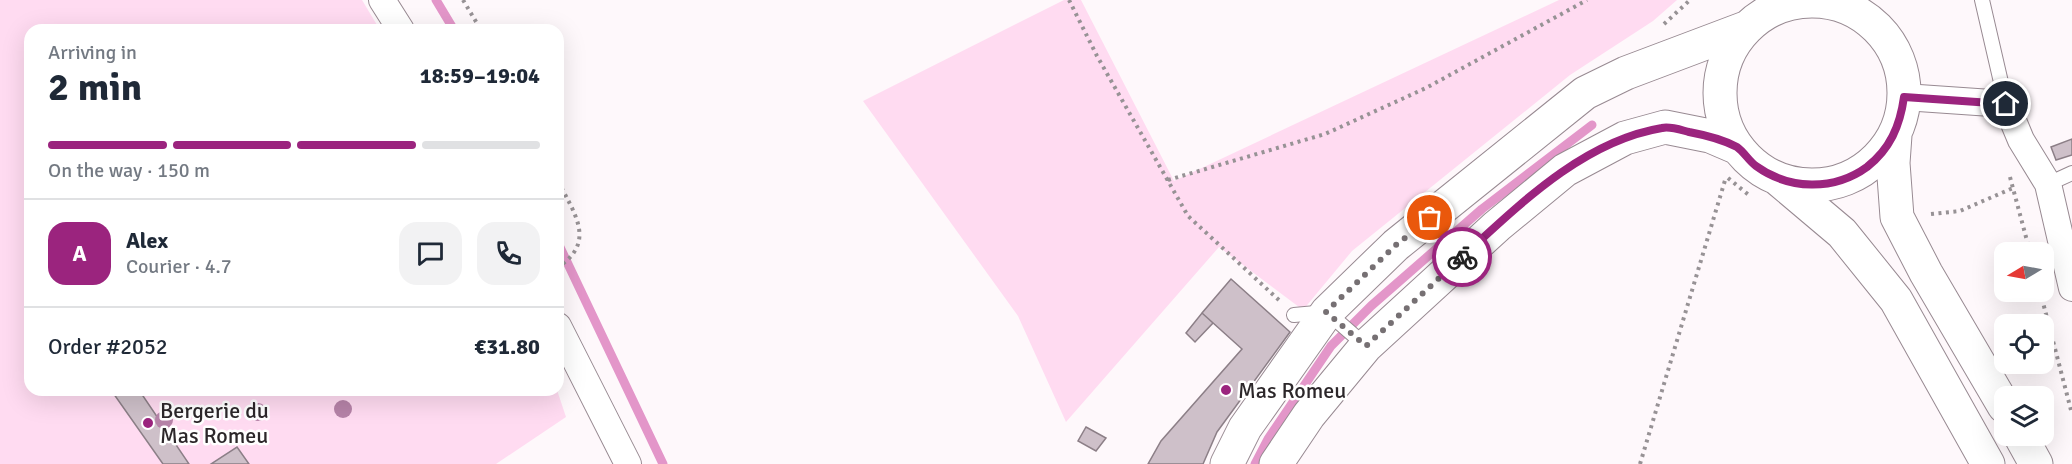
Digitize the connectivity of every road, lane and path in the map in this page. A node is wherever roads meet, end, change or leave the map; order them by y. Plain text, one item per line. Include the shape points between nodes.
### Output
1 (382, 0) edge
2 (464, 0) edge
3 (1069, 0) edge
4 (1587, 0) edge
5 (1879, 0) edge
6 (1982, 0) edge
7 (1766, 12) edge
8 (396, 24) edge
9 (478, 24) edge
10 (1890, 44) junction
11 (1904, 97) junction
12 (2006, 104) junction
13 (1895, 135) junction
14 (2020, 140) junction
15 (1728, 165) junction
16 (2072, 173) edge
17 (1168, 180) junction
18 (2048, 184) junction
19 (1765, 188) junction
20 (564, 193) edge
21 (2027, 242) edge
22 (564, 263) edge
23 (2072, 288) edge
24 (2043, 302) edge
25 (1326, 312) junction
26 (1294, 315) joint
27 (564, 338) edge
28 (1366, 346) junction
29 (1994, 389) edge
30 (2072, 414) edge
31 (2026, 446) edge
32 (628, 464) edge
33 (1227, 464) edge
34 (1276, 464) edge
35 (1640, 464) edge
36 (1988, 464) edge
37 (2036, 464) edge

1 - 8 street
2 - 9 path
3 - 17 path
4 - 17 path via 1426,88 1324,134
5 - 10 main road
6 - 12 lane
7 - 10 main road via 1798,2 1825,2 1850,9 1873,24
7 - 15 main road via 1732,48 1723,72
7 - 25 main road via 1585,93 1396,245
10 - 11 main road via 1901,69
11 - 12 street
11 - 13 main road
12 - 14 street
13 - 19 main road via 1879,157 1857,174 1831,184
13 - 29 main road via 1897,217
14 - 18 street
14 - 21 path via 2009,153 2008,171
15 - 19 path
15 - 19 main road via 1755,166
15 - 28 main road via 1710,136 1665,127 1625,138 1596,152 1565,170 1497,226
15 - 35 path
16 - 18 lane
17 - 26 path via 1188,216
18 - 23 street
19 - 36 main road via 1842,233 1896,300
20 - 22 path via 580,224 579,247
24 - 30 path
25 - 26 lane
25 - 28 lane
25 - 33 main road via 1245,428
27 - 32 street
28 - 34 main road via 1309,415
31 - 37 main road

